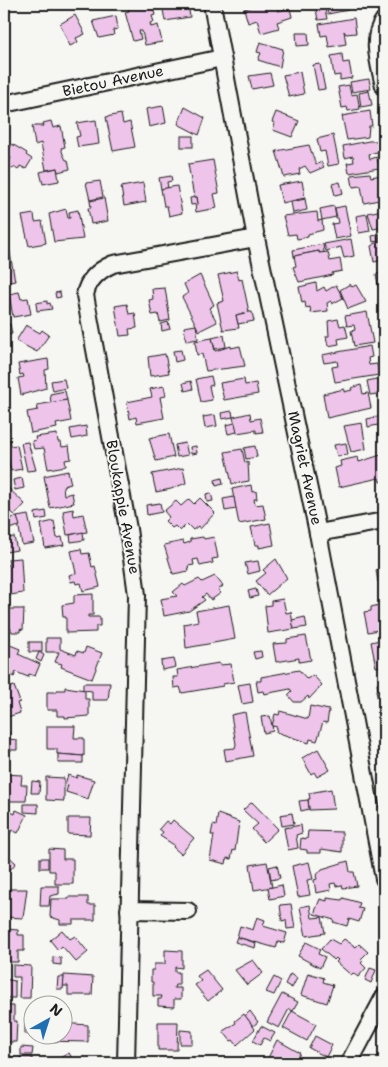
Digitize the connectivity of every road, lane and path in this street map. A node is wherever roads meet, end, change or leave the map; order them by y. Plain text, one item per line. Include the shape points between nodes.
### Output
1 (212, 4) edge
2 (384, 20) edge
3 (222, 58) junction
4 (384, 86) edge
5 (4, 104) edge
6 (256, 238) junction
7 (384, 521) edge
8 (318, 533) junction
9 (384, 879) edge
10 (129, 910) junction
11 (188, 911) dead end
12 (384, 997) edge
13 (126, 1063) edge
14 (349, 1063) edge

1 - 3 street, Magriet Avenue
2 - 4 street via 377,33
3 - 5 street, Bietou Avenue
3 - 6 street, Magriet Avenue
6 - 8 street, Magriet Avenue
6 - 10 street, Bloukappie Avenue via 113,264 97,273 86,287 86,303 130,537 137,595
7 - 8 street
8 - 9 street, Magriet Avenue
10 - 11 street
10 - 13 street, Bloukappie Avenue
12 - 14 street

